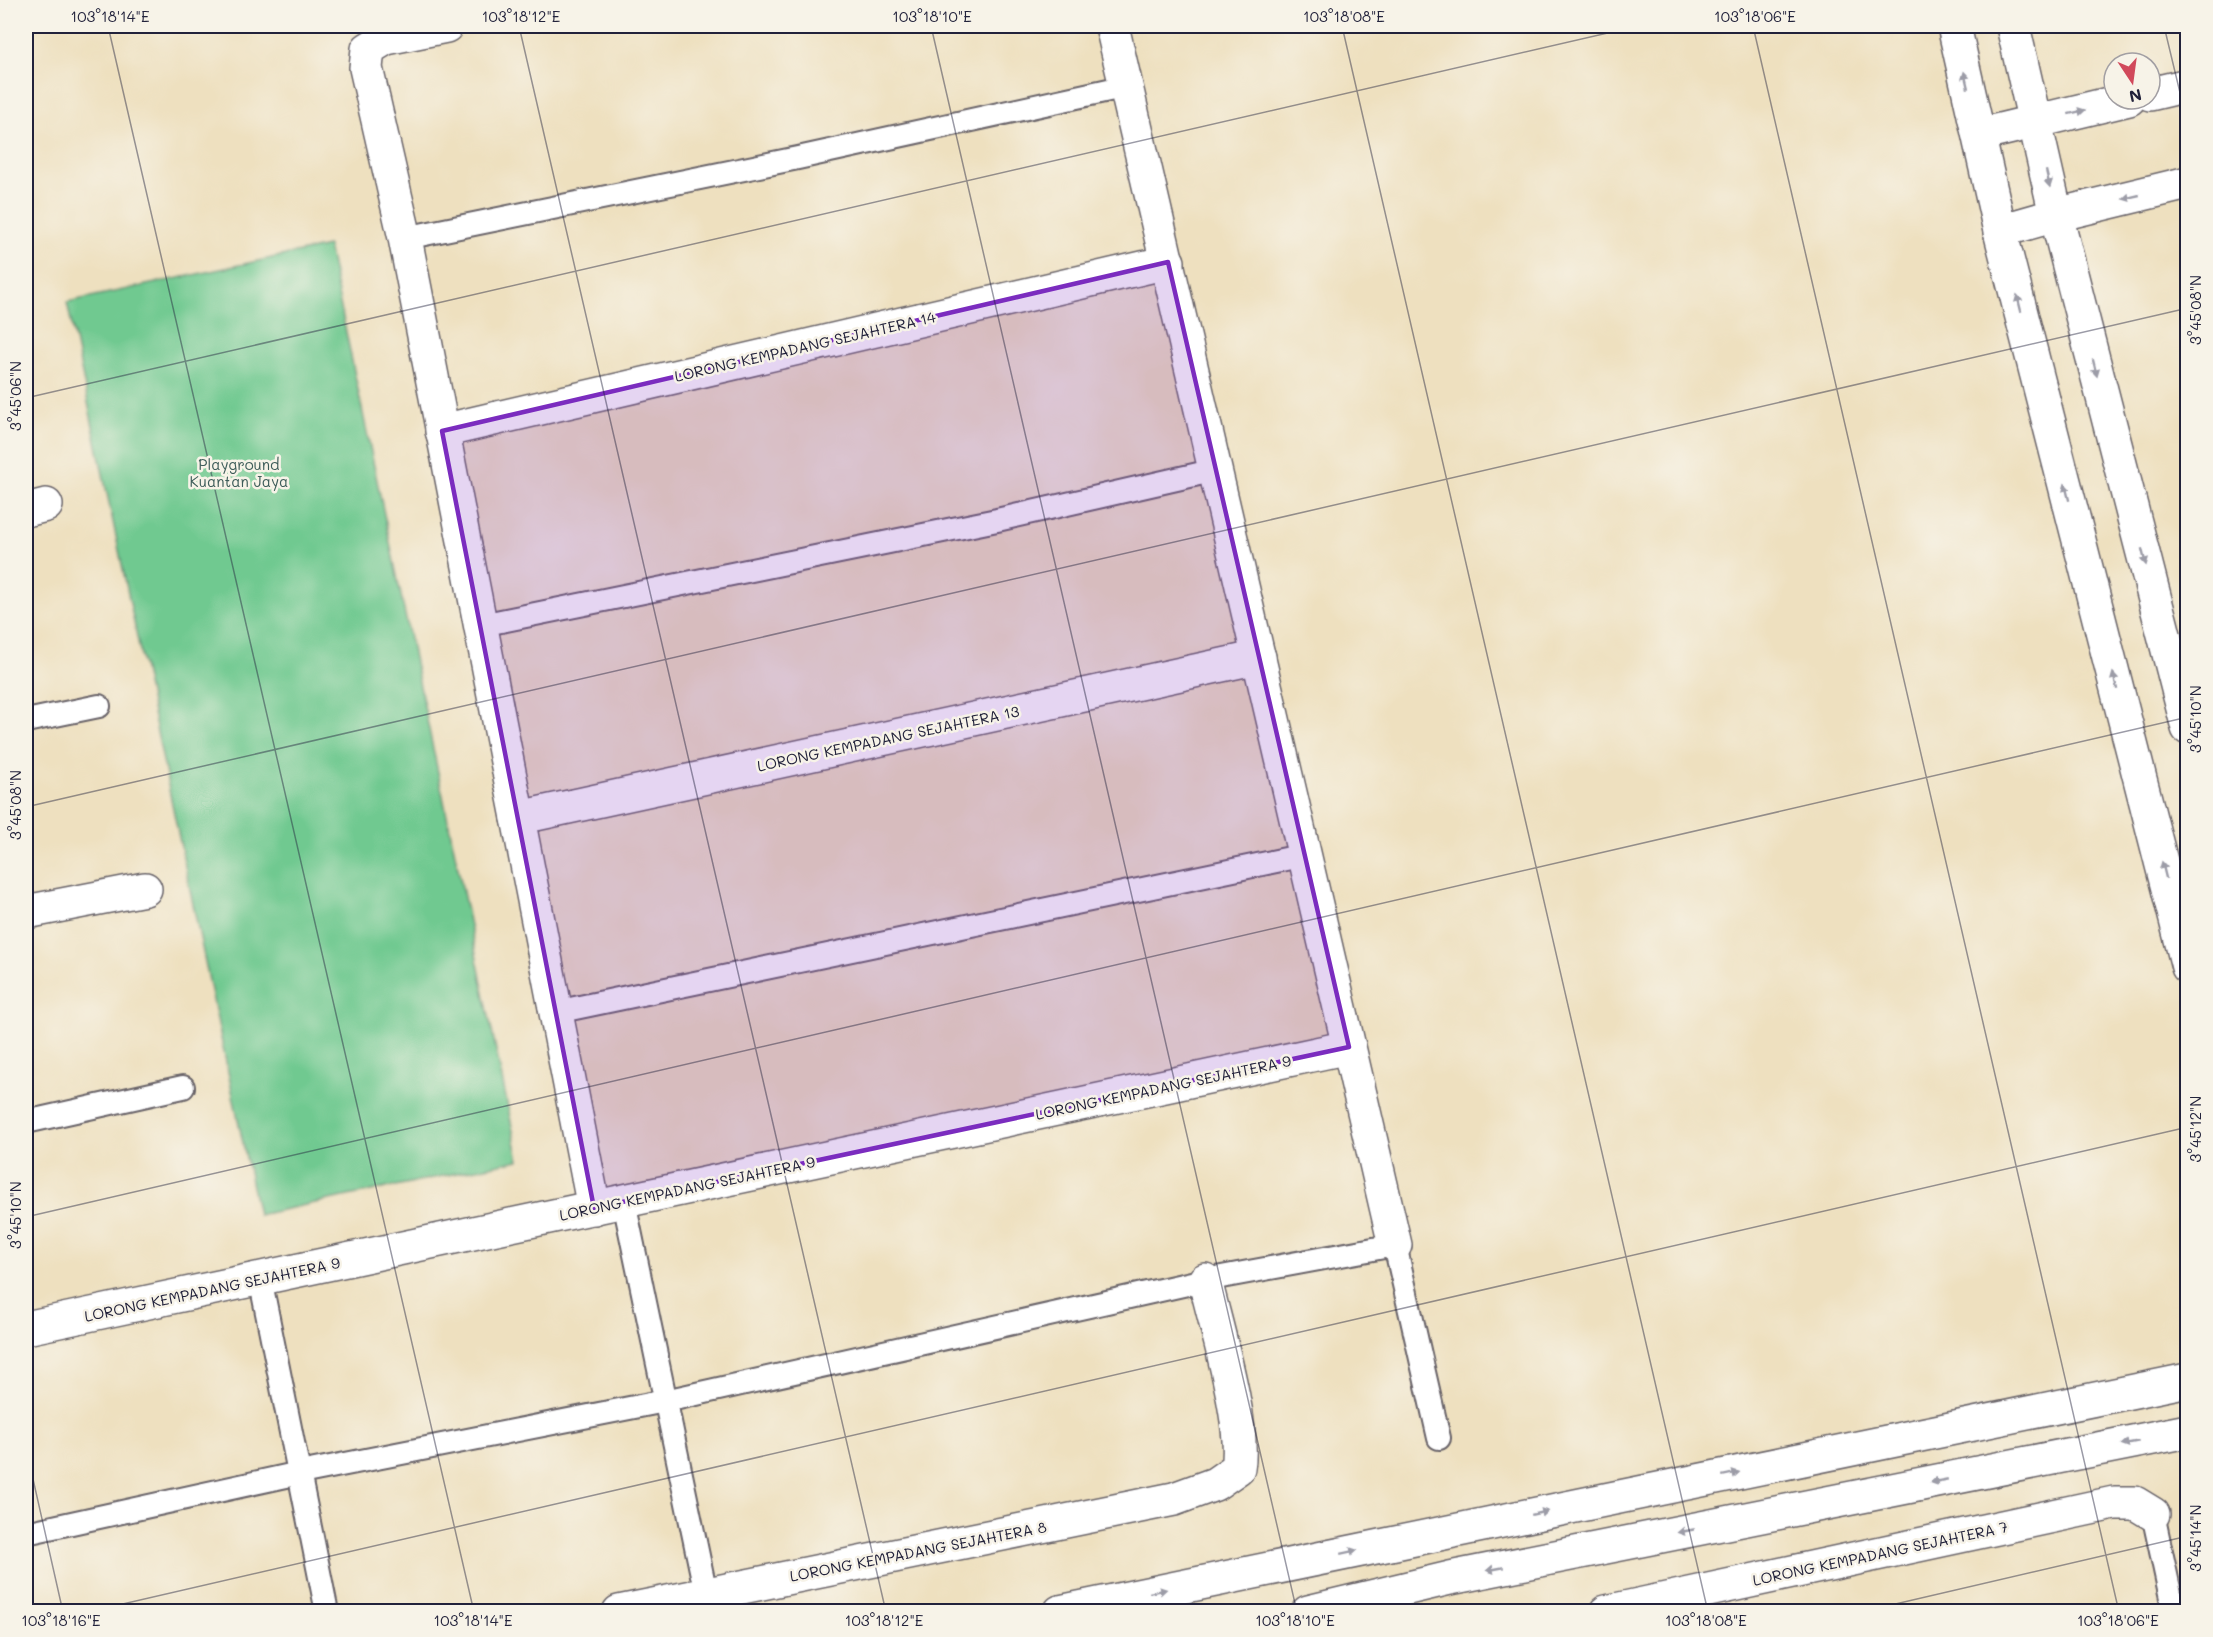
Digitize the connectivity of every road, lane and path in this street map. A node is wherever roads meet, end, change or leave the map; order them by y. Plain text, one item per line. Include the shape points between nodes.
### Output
1 (446, 26) edge
2 (1112, 26) edge
3 (1954, 26) edge
4 (2013, 26) edge
5 (2187, 85) edge
6 (1127, 86) junction
7 (2162, 91) edge
8 (2102, 106) edge
9 (2035, 122) junction
10 (1979, 135) junction
11 (2187, 183) edge
12 (2056, 214) junction
13 (2000, 231) junction
14 (405, 238) junction
15 (1168, 262) junction
16 (442, 431) junction
17 (1216, 470) junction
18 (481, 625) junction
19 (1259, 657) junction
20 (99, 706) dead end
21 (26, 722) edge
22 (2187, 728) edge
23 (518, 818) junction
24 (1305, 855) junction
25 (145, 889) dead end
26 (2181, 909) edge
27 (26, 912) edge
28 (2187, 967) edge
29 (556, 1012) junction
30 (1349, 1047) junction
31 (183, 1087) dead end
32 (26, 1122) edge
33 (609, 1205) junction
34 (1395, 1245) junction
35 (260, 1278) junction
36 (1205, 1281) junction
37 (26, 1328) edge
38 (2187, 1380) edge
39 (665, 1401) junction
40 (2187, 1431) edge
41 (1439, 1438) dead end
42 (300, 1473) junction
43 (2153, 1514) joint
44 (26, 1533) edge
45 (706, 1594) junction
46 (327, 1611) edge
47 (619, 1611) edge
48 (1060, 1611) edge
49 (1308, 1611) edge
50 (1606, 1611) edge
51 (2174, 1611) edge

1 - 14 street via 386,38 368,49 366,68
2 - 6 street
10 -> 3 street
4 - 9 street
5 - 7 street
6 - 14 lane
6 - 15 street
9 -> 8 street
9 - 10 street
9 -> 12 street
10 - 13 street
11 -> 12 street
12 - 13 street
12 -> 22 street
26 -> 13 street
14 - 16 street
15 - 16 street, LORONG KEMPADANG SEJAHTERA 14
15 - 17 street
16 - 18 street
17 - 18 lane via 997,520
17 - 19 street
18 - 23 street
19 - 23 street, LORONG KEMPADANG SEJAHTERA 13
19 - 24 street
20 - 21 lane
23 - 29 street
24 - 29 lane
24 - 30 street
25 - 27 street
26 - 28 street
29 - 33 street
30 - 33 street, LORONG KEMPADANG SEJAHTERA 9
30 - 34 street
31 - 32 lane
33 - 35 street, LORONG KEMPADANG SEJAHTERA 9
33 - 39 lane
34 - 36 lane
34 - 41 lane
35 - 37 street, LORONG KEMPADANG SEJAHTERA 9
35 - 42 lane
36 - 39 lane
36 - 45 street, LORONG KEMPADANG SEJAHTERA 8 via 1241,1453 1238,1468 1215,1485 1174,1499
48 -> 38 street
39 - 42 lane
39 - 45 lane
40 -> 49 street via 1450,1578
42 - 44 lane
42 - 46 lane
43 - 50 street, LORONG KEMPADANG SEJAHTERA 7 via 2135,1503 2114,1503
43 - 51 lane
45 - 47 street, LORONG KEMPADANG SEJAHTERA 8

